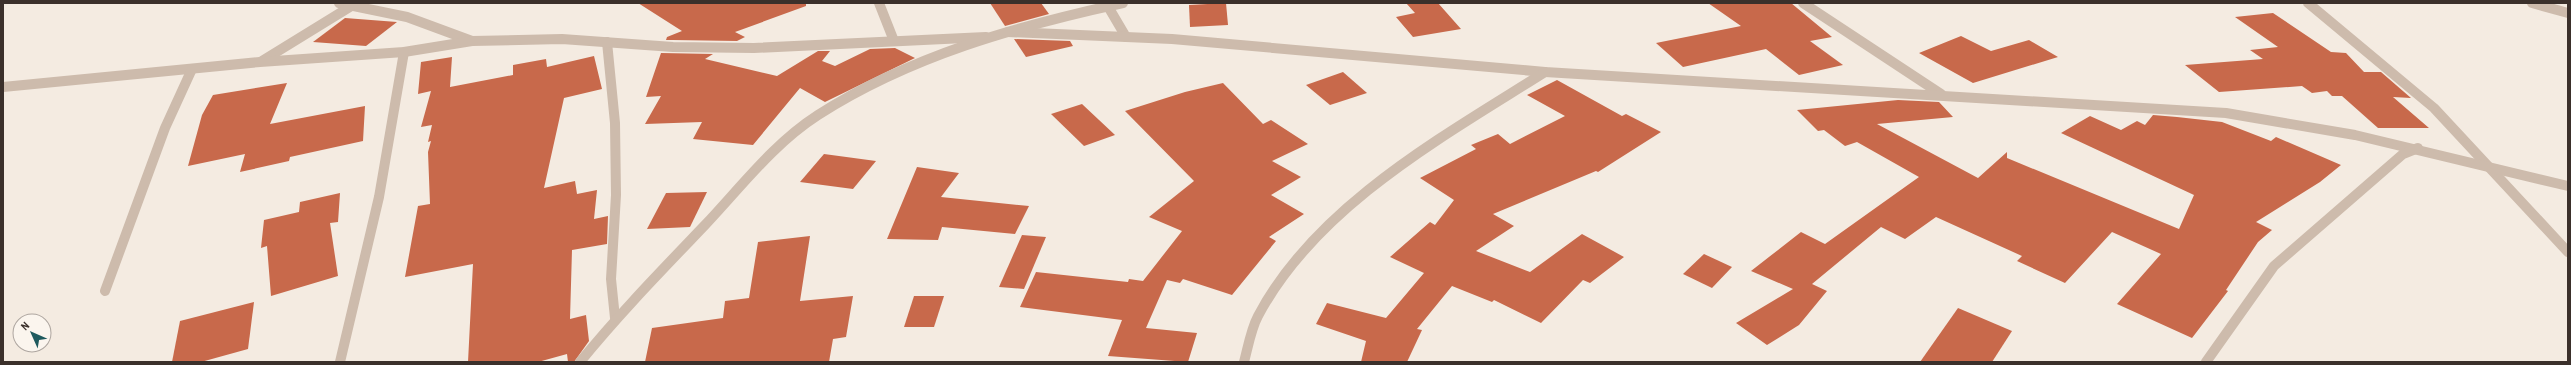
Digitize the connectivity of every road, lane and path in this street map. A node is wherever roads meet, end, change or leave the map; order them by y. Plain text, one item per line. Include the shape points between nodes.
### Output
1 (339, 3) edge
2 (879, 3) edge
3 (1123, 3) edge
4 (1803, 3) edge
5 (2308, 3) edge
6 (2532, 3) edge
7 (353, 5) edge
8 (1107, 5) edge
9 (2568, 14) edge
10 (1008, 32) junction
11 (986, 37) junction
12 (1126, 37) junction
13 (472, 41) junction
14 (894, 41) junction
15 (607, 42) junction
16 (404, 52) junction
17 (260, 62) junction
18 (192, 69) junction
19 (1545, 72) junction
20 (3, 87) edge
21 (1942, 95) junction
22 (2418, 148) junction
23 (2489, 167) junction
24 (2568, 186) edge
25 (2568, 252) edge
26 (105, 291) dead end
27 (615, 318) junction
28 (340, 362) edge
29 (580, 362) edge
30 (1244, 362) edge
31 (2206, 362) edge

1 - 7 street
2 - 14 street
3 - 8 street
4 - 21 street
5 - 23 street via 2434,108
6 - 9 street
7 - 13 street via 407,17
7 - 17 street
8 - 10 street
8 - 12 street
10 - 11 street
10 - 12 street
11 - 14 street
11 - 27 street via 891,76 818,116 762,161 706,224
12 - 19 street via 1454,62
13 - 15 street via 562,39
13 - 16 street
14 - 15 street via 754,48 673,47
15 - 27 street via 615,123 616,196 611,279
16 - 17 street
16 - 28 street via 379,197
17 - 18 street
18 - 20 street
18 - 26 street via 165,128
19 - 21 street
19 - 30 street via 1409,160 1356,201 1309,245 1267,297 1246,347
21 - 22 street via 2276,118
22 - 23 street
22 - 31 street via 2397,159 2274,266
23 - 24 street
23 - 25 street
27 - 29 street

